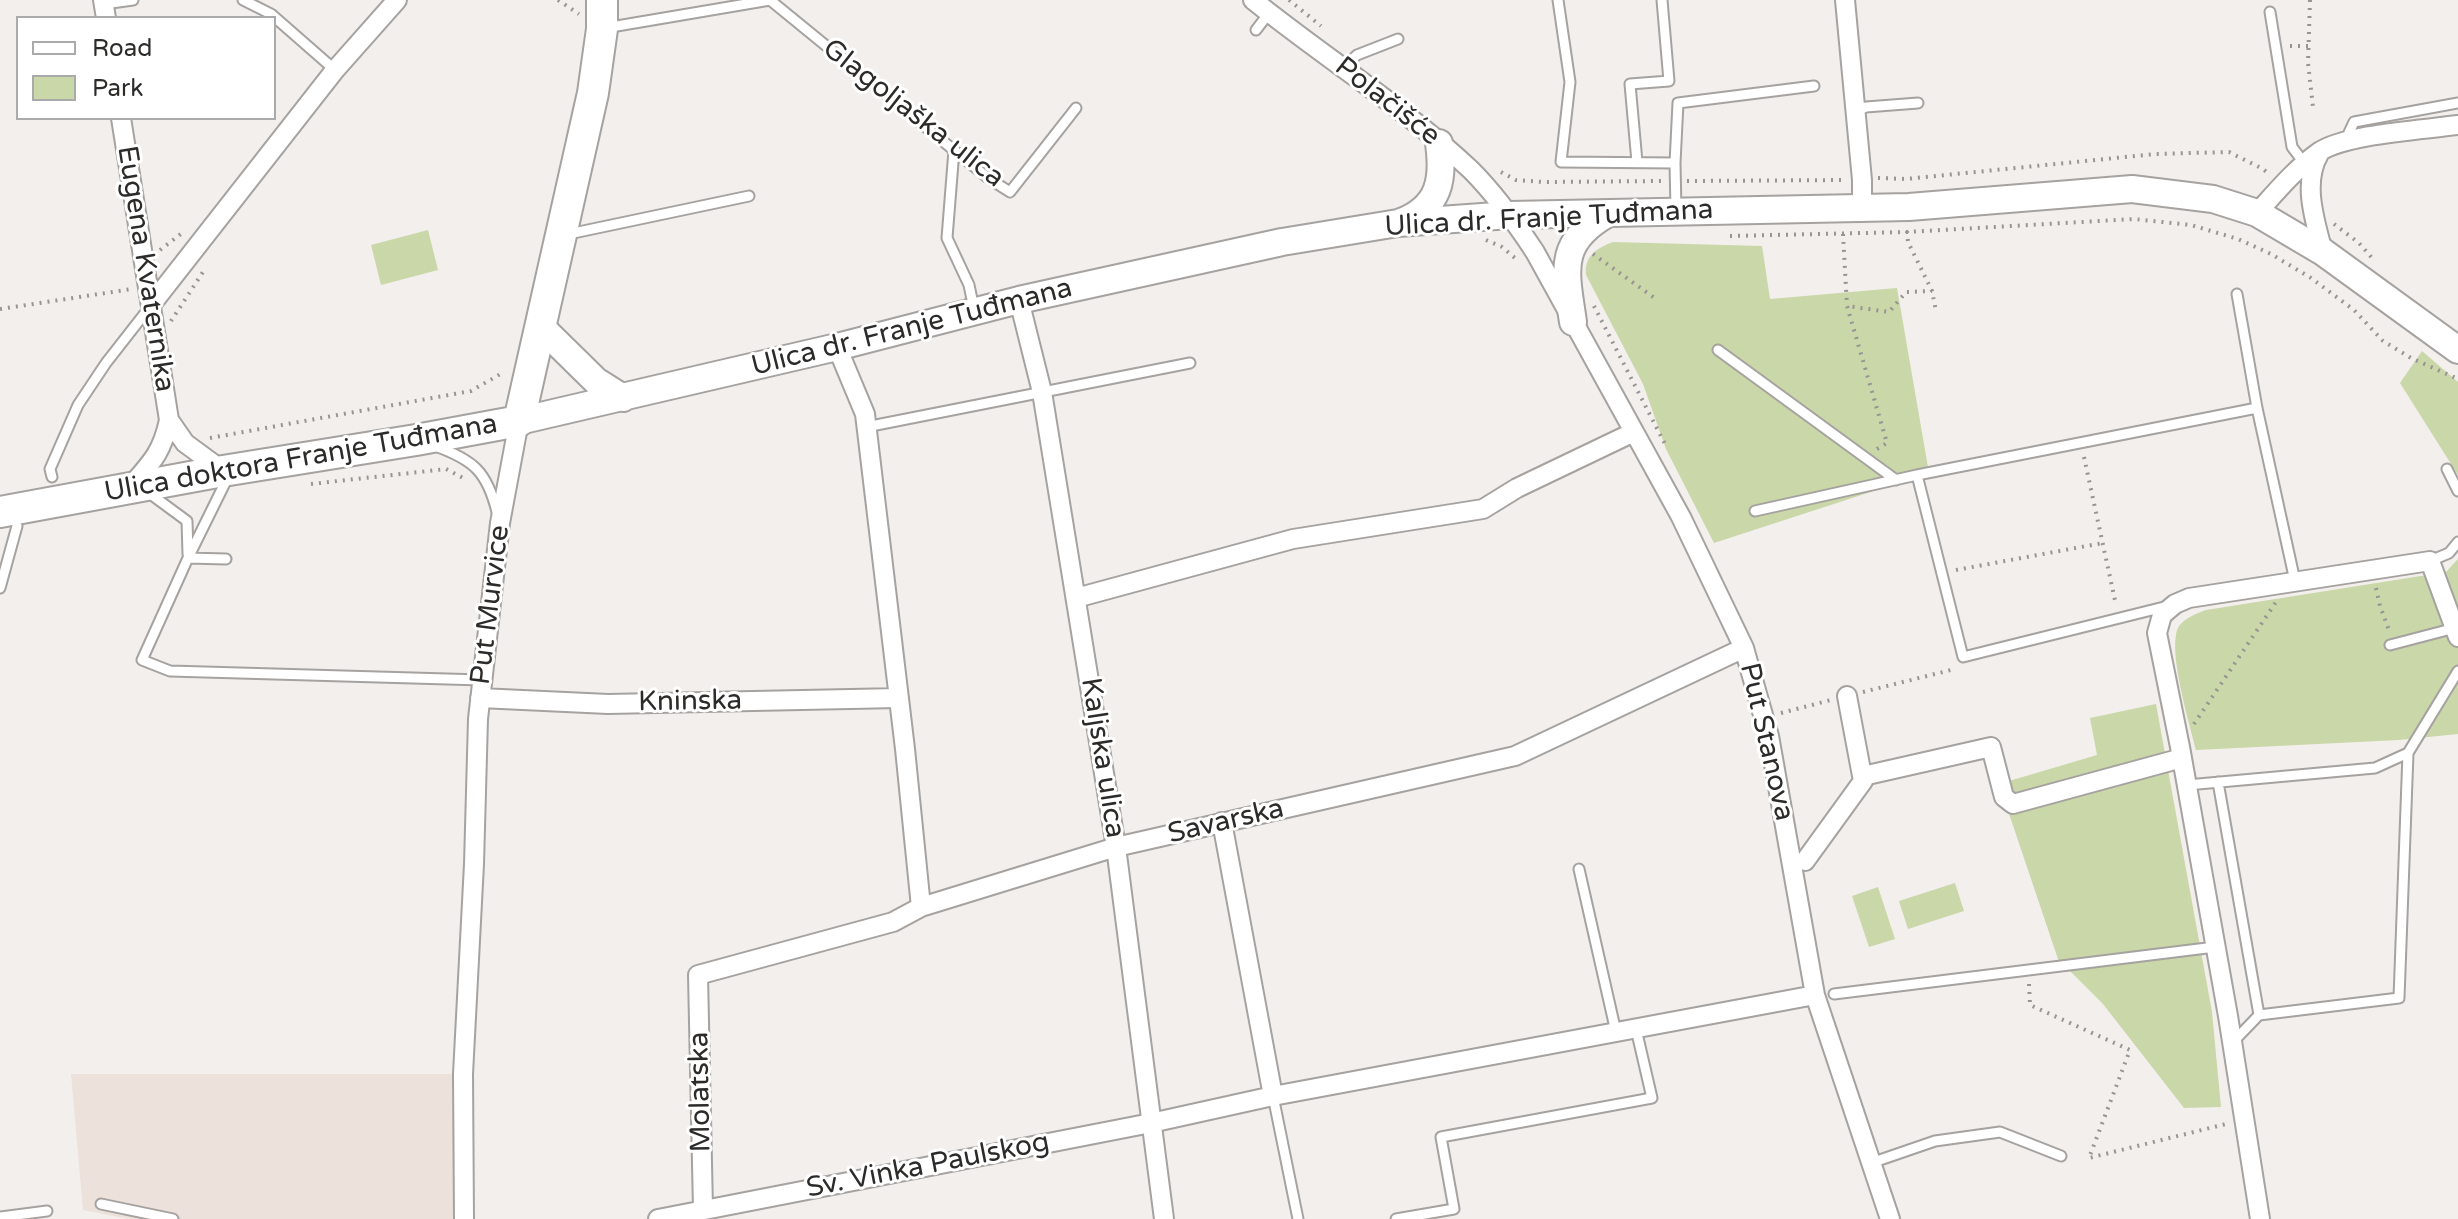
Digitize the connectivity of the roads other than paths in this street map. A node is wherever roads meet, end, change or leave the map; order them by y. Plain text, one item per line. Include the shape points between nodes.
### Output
1 (133, 0) edge
2 (243, 0) edge
3 (397, 0) edge
4 (1253, 0) edge
5 (1558, 0) edge
6 (1662, 0) edge
7 (1845, 0) edge
8 (104, 7) edge
9 (2270, 12) dead end
10 (1269, 13) junction
11 (596, 15) edge
12 (273, 16) edge
13 (276, 18) edge
14 (1256, 30) dead end
15 (1398, 39) dead end
16 (1344, 67) junction
17 (335, 70) junction
18 (1814, 86) dead end
19 (1918, 103) dead end
20 (2458, 103) edge
21 (1076, 108) dead end
22 (1856, 111) junction
23 (121, 120) edge
24 (2458, 125) edge
25 (2345, 141) junction
26 (1439, 143) junction
27 (954, 150) junction
28 (2313, 158) junction
29 (1637, 162) junction
30 (1675, 163) junction
31 (749, 196) dead end
32 (1862, 208) junction
33 (1676, 212) junction
34 (2257, 213) junction
35 (1607, 214) junction
36 (1510, 215) junction
37 (1398, 223) junction
38 (561, 236) junction
39 (2323, 252) junction
40 (2237, 294) dead end
41 (1019, 300) junction
42 (151, 305) junction
43 (975, 311) junction
44 (1573, 322) junction
45 (540, 326) junction
46 (837, 347) junction
47 (1718, 350) dead end
48 (2458, 350) edge
49 (1190, 363) dead end
50 (1042, 392) junction
51 (623, 398) junction
52 (2257, 408) junction
53 (169, 420) junction
54 (519, 421) junction
55 (866, 427) junction
56 (1634, 432) junction
57 (416, 440) junction
58 (2447, 469) dead end
59 (227, 470) junction
60 (1917, 475) junction
61 (52, 477) dead end
62 (1896, 480) junction
63 (133, 488) junction
64 (2458, 491) edge
65 (1755, 511) dead end
66 (500, 523) junction
67 (6, 524) edge
68 (2458, 542) edge
69 (188, 558) junction
70 (226, 559) dead end
71 (2430, 561) junction
72 (2290, 582) junction
73 (0, 588) edge
74 (1076, 598) junction
75 (2175, 604) junction
76 (2456, 632) edge
77 (2390, 645) dead end
78 (1744, 648) junction
79 (2458, 671) edge
80 (481, 689) junction
81 (1847, 696) dead end
82 (899, 698) junction
83 (2181, 752) junction
84 (2408, 753) junction
85 (1863, 776) junction
86 (2218, 782) junction
87 (2187, 785) junction
88 (1222, 822) junction
89 (1116, 847) junction
90 (1805, 861) dead end
91 (1579, 869) dead end
92 (921, 907) junction
93 (2215, 947) junction
94 (698, 975) joint
95 (1834, 994) dead end
96 (1815, 995) junction
97 (2259, 1015) junction
98 (1636, 1029) junction
99 (1616, 1032) junction
100 (2232, 1043) junction
101 (1273, 1096) junction
102 (1151, 1123) junction
103 (2061, 1156) dead end
104 (1871, 1163) junction
105 (101, 1204) dead end
106 (703, 1210) junction
107 (47, 1211) dead end
108 (734, 1211) edge
109 (0, 1217) edge
110 (1422, 1217) edge
111 (173, 1219) edge
112 (464, 1219) edge
113 (658, 1219) edge
114 (1164, 1219) edge
115 (1298, 1219) edge
116 (1396, 1219) edge
117 (1890, 1219) edge
118 (2260, 1219) edge

1 - 8 lane
2 - 12 lane
3 - 17 street
4 - 10 street, Polačišće
5 - 29 lane via 1570,82 1561,162
6 - 29 lane via 1669,81 1630,84
7 - 22 street
9 - 28 lane via 2292,147
10 - 14 lane
10 - 16 street, Polačišće
11 - 27 lane, Glagoljaška ulica via 770,0
11 - 38 main road, Put Murvice via 593,93
13 - 17 lane
15 - 16 lane via 1357,55
16 - 26 street, Polačišće
17 - 42 street
18 - 30 lane via 1678,103
19 - 22 lane
20 - 25 lane via 2354,122
21 - 27 lane, Glagoljaška ulica via 1010,192
22 - 32 street
23 - 42 street, Eugena Kvaternika
24 - 25 street
25 - 28 street
26 - 36 street, Polačišće
26 - 37 main road via 1442,167 1437,190 1415,217
27 - 43 lane via 947,238
28 - 34 street
28 - 39 street via 2313,214
29 - 30 lane
30 - 33 lane
31 - 38 lane
32 - 33 main road, Ulica dr. Franje Tuđmana
32 - 34 main road, Ulica dr. Franje Tuđmana via 2132,189 2213,199
33 - 35 main road, Ulica dr. Franje Tuđmana
34 - 39 main road, Ulica dr. Franje Tuđmana
35 - 36 main road, Ulica dr. Franje Tuđmana
35 - 44 main road via 1579,234 1567,260
36 - 37 main road, Ulica dr. Franje Tuđmana
36 - 44 street, Put Stanova
37 - 41 main road, Ulica dr. Franje Tuđmana via 1282,242
38 - 45 main road, Put Murvice
39 - 48 main road, Ulica dr. Franje Tuđmana
40 - 52 lane
41 - 43 main road, Ulica dr. Franje Tuđmana
41 - 50 street, Kaljska ulica
42 - 53 street, Eugena Kvaternika
42 - 61 lane via 78,405 50,469
43 - 46 main road, Ulica dr. Franje Tuđmana
44 - 56 street, Put Stanova
45 - 51 main road via 596,381
45 - 54 main road, Put Murvice
46 - 51 main road, Ulica dr. Franje Tuđmana
46 - 55 street
47 - 62 lane
49 - 50 lane
50 - 55 lane
50 - 74 street, Kaljska ulica
51 - 54 main road, Ulica dr. Franje Tuđmana
52 - 60 lane
52 - 72 lane
53 - 59 street, Eugena Kvaternika via 185,443
53 - 63 street, Eugena Kvaternika via 164,443
54 - 57 main road, Ulica doktora Franje Tuđmana
54 - 66 street, Put Murvice
55 - 82 street
56 - 74 street via 1483,509 1293,539
56 - 78 street, Put Stanova
57 - 59 main road, Ulica doktora Franje Tuđmana
57 - 66 lane via 473,465 491,487
58 - 64 lane
59 - 63 main road, Ulica doktora Franje Tuđmana
59 - 69 lane
60 - 62 lane
60 - 75 lane via 1963,657
62 - 65 lane
63 - 67 main road, Ulica doktora Franje Tuđmana via 83,498
63 - 69 lane via 187,521
66 - 80 street, Put Murvice
67 - 73 lane
68 - 71 lane via 2449,553
69 - 70 lane
69 - 80 lane via 142,660 170,671
71 - 72 street
71 - 76 street
72 - 75 street
74 - 89 street, Kaljska ulica
75 - 83 street via 2162,615 2157,633
76 - 77 lane
78 - 88 street, Savarska via 1515,756
78 - 96 street, Put Stanova via 1769,736
79 - 84 lane
80 - 82 street, Kninska via 608,704
80 - 112 street, Put Murvice via 463,1074
81 - 85 street
82 - 92 street
83 - 85 street via 2013,804 2004,797 1991,747
83 - 87 street
84 - 86 lane via 2375,768
84 - 97 lane via 2399,998
85 - 90 street
86 - 87 lane
86 - 97 lane
87 - 93 street
88 - 89 street, Savarska
88 - 101 street
89 - 92 street, Savarska
89 - 102 street, Kaljska ulica
91 - 99 lane
92 - 94 street, Savarska via 893,922
93 - 95 lane
93 - 100 street
94 - 106 street, Molatska
96 - 98 street, Sv. Vinka Paulskog
96 - 104 street, Put Stanova
97 - 100 lane
98 - 99 street, Sv. Vinka Paulskog
98 - 110 lane via 1652,1098 1441,1137 1454,1209
99 - 101 street, Sv. Vinka Paulskog
100 - 118 street
101 - 102 street, Sv. Vinka Paulskog
101 - 115 lane
102 - 108 street, Sv. Vinka Paulskog
102 - 114 street, Kaljska ulica
103 - 104 lane via 2000,1132 1935,1141
104 - 117 street, Put Stanova
105 - 111 lane
106 - 108 street, Sv. Vinka Paulskog
106 - 113 street, Sv. Vinka Paulskog
107 - 109 lane
110 - 116 lane

